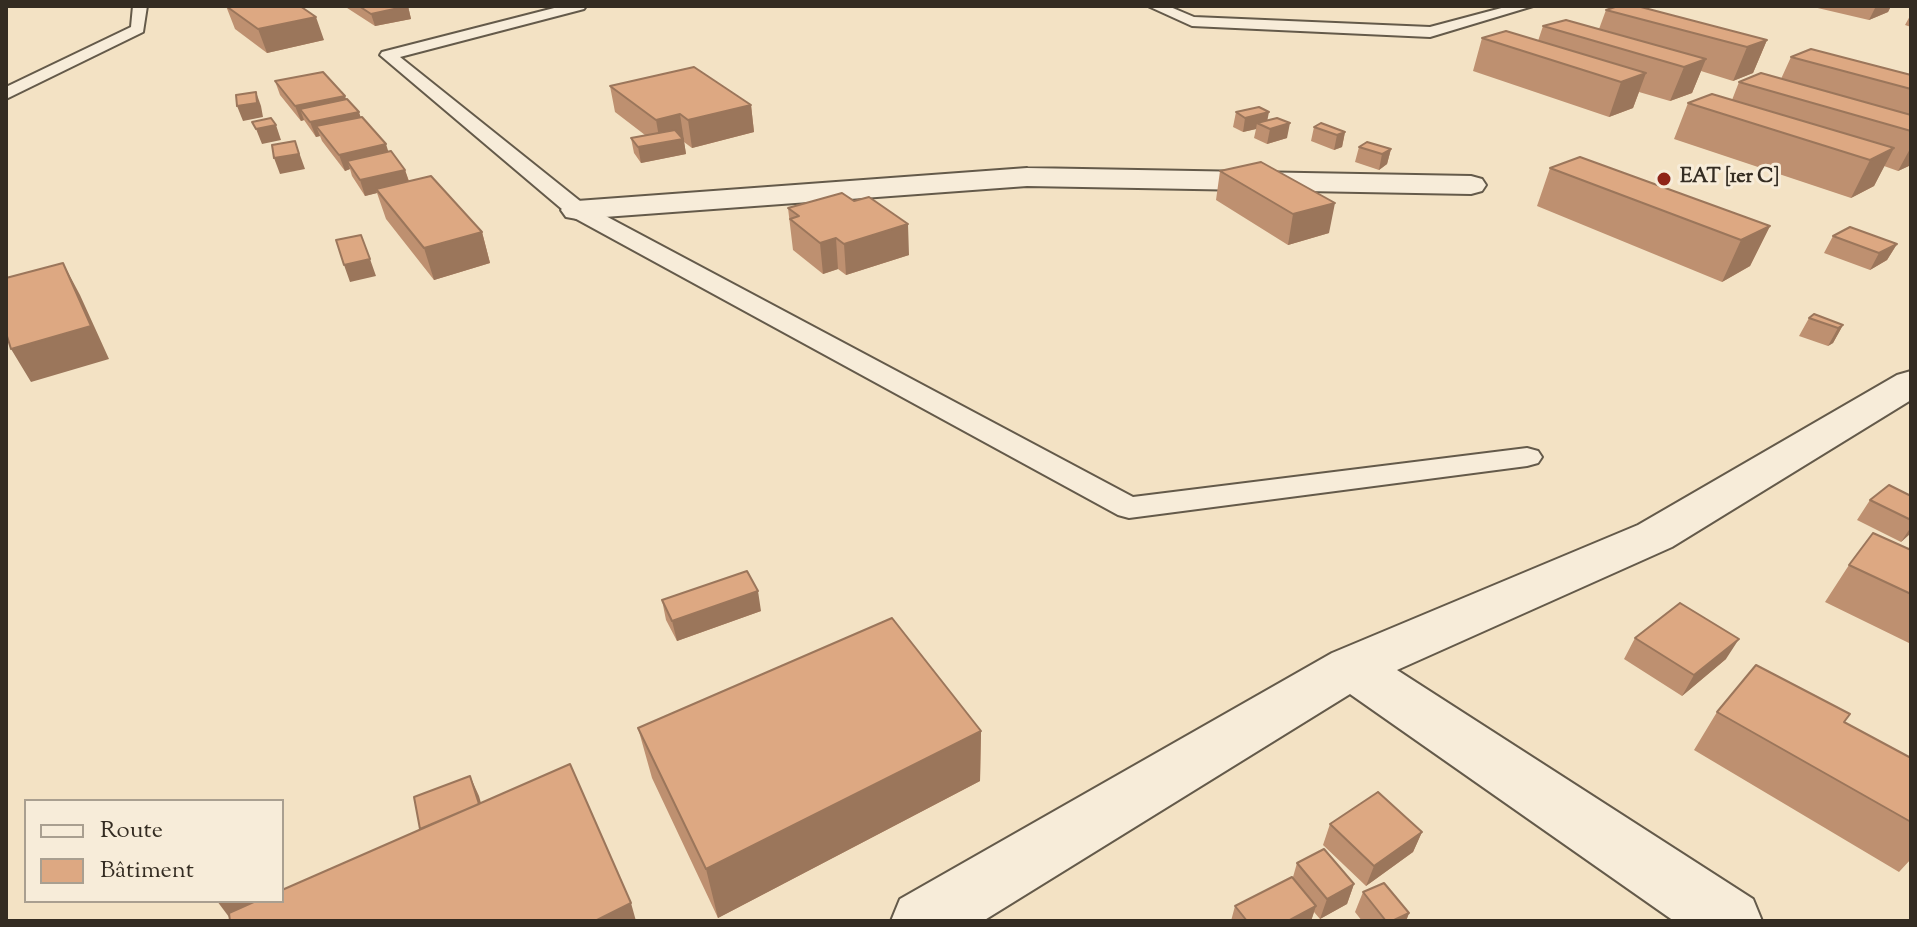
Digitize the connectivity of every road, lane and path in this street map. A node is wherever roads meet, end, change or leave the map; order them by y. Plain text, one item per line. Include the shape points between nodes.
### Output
1 (140, 6) edge
2 (579, 6) edge
3 (1155, 6) edge
4 (1526, 6) edge
5 (6, 94) edge
6 (1471, 185) dead end
7 (577, 210) junction
8 (1899, 402) edge
9 (1527, 457) dead end
10 (1351, 667) junction
11 (924, 921) edge
12 (1729, 921) edge

1 - 5 lane via 138,29
2 - 7 lane via 388,55
3 - 4 lane via 1192,21 1430,32
6 - 7 street via 1027,177
7 - 9 lane via 1129,508
8 - 10 street via 1655,536
10 - 11 street
10 - 12 street

